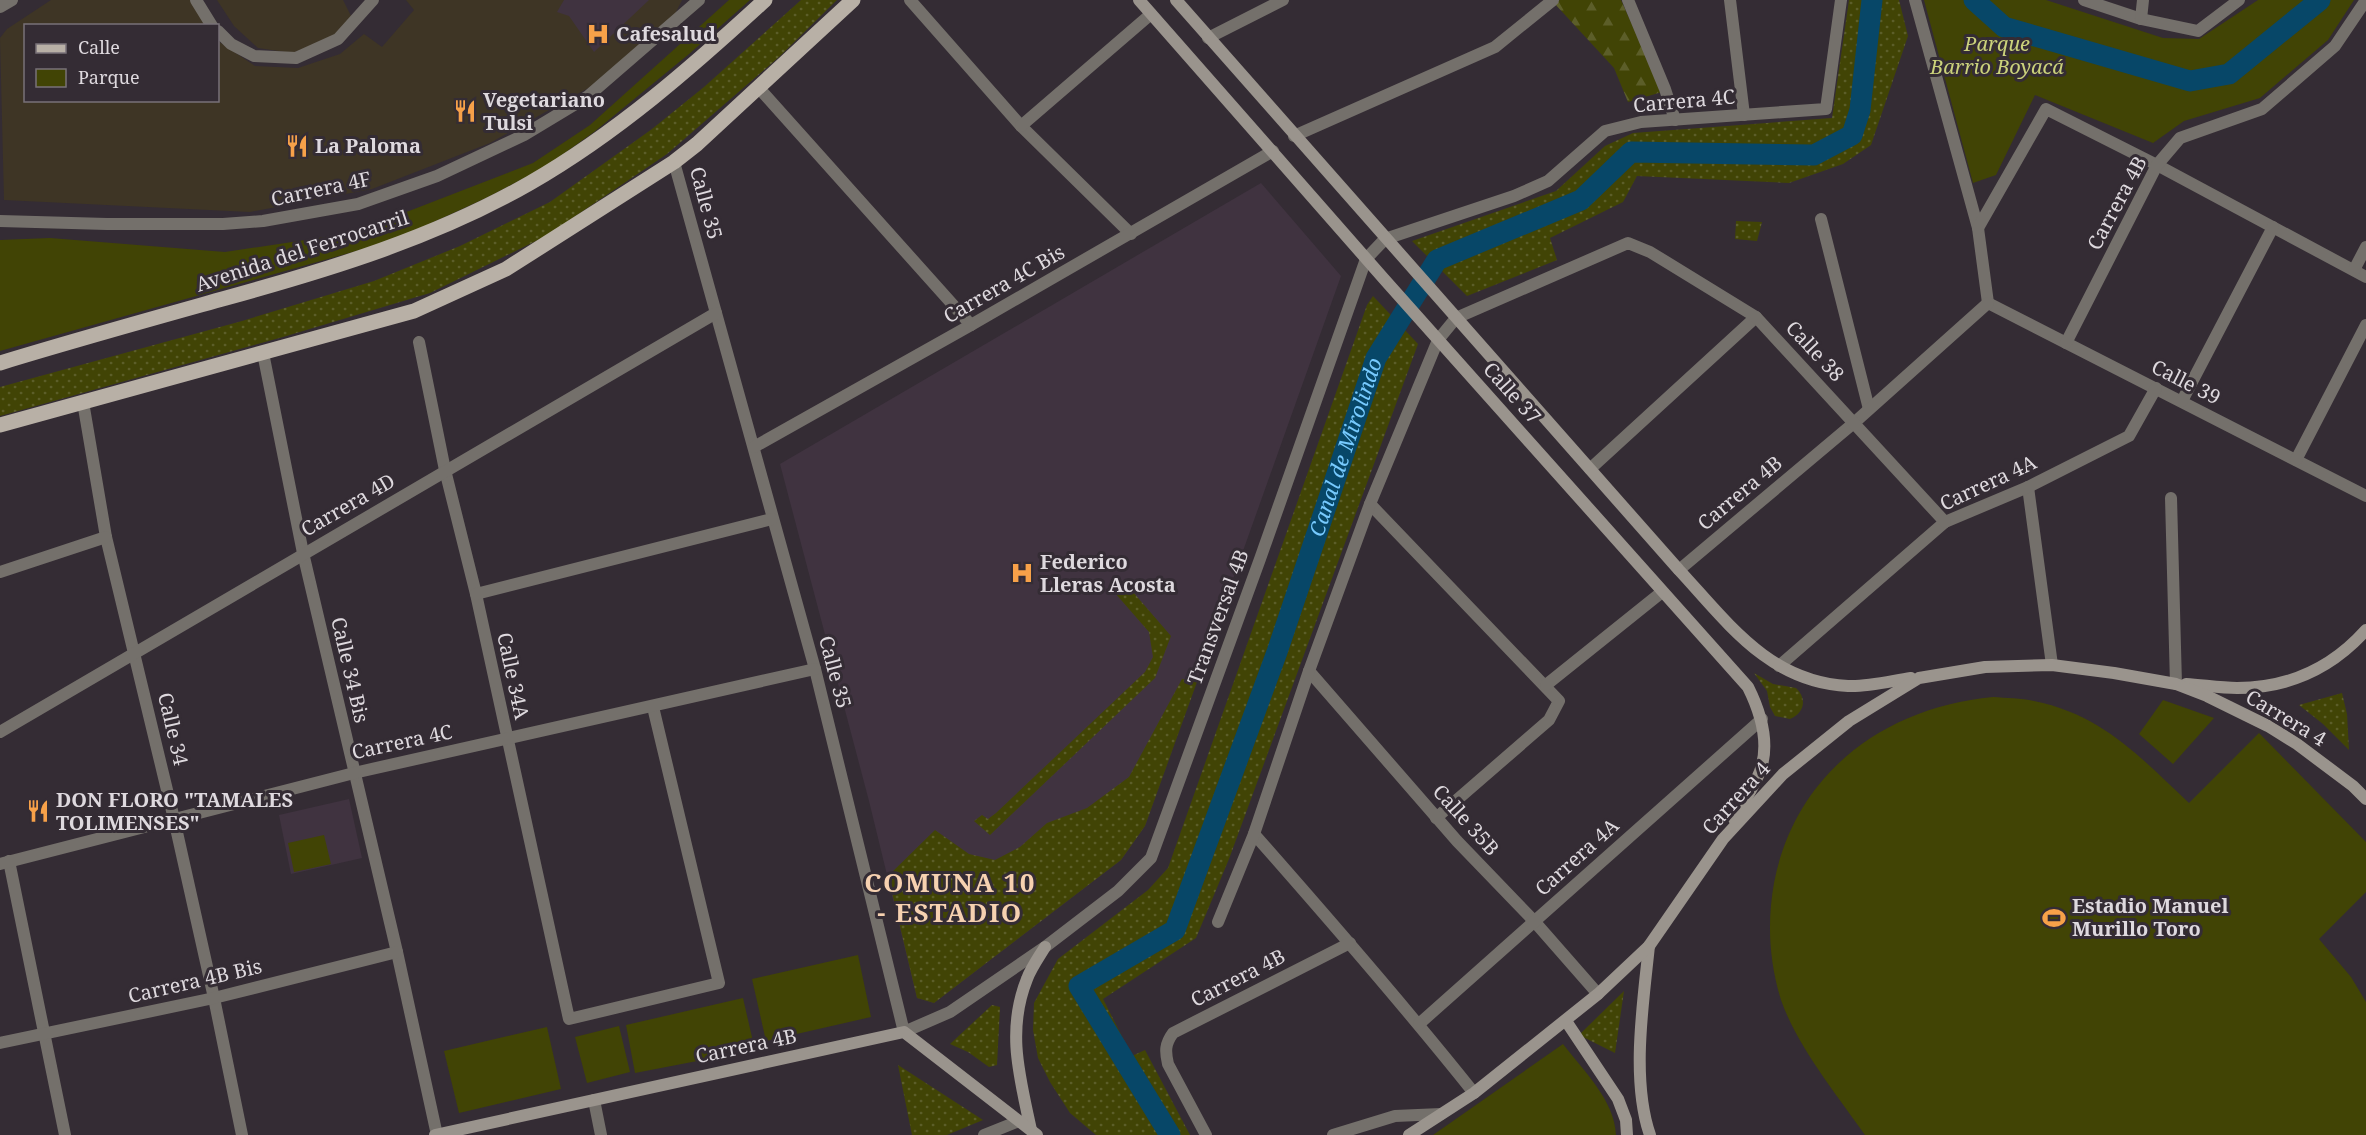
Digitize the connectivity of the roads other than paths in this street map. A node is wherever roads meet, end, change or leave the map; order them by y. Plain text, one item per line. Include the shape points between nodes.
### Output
1 (12, 0) edge
2 (196, 0) edge
3 (373, 0) edge
4 (699, 0) edge
5 (765, 0) edge
6 (852, 0) edge
7 (910, 0) edge
8 (1139, 0) edge
9 (1176, 0) edge
10 (1283, 0) edge
11 (1628, 0) edge
12 (1730, 0) edge
13 (1840, 0) edge
14 (1915, 0) edge
15 (2084, 0) edge
16 (2143, 0) edge
17 (2239, 0) edge
18 (2366, 0) edge
19 (1549, 1) edge
20 (0, 7) edge
21 (1151, 14) junction
22 (2141, 19) junction
23 (211, 24) edge
24 (219, 32) edge
25 (1208, 38) junction
26 (758, 87) junction
27 (1744, 115) junction
28 (1675, 120) junction
29 (1021, 126) junction
30 (1294, 136) junction
31 (1273, 151) junction
32 (674, 162) junction
33 (2157, 165) junction
34 (1821, 219) dead end
35 (0, 220) edge
36 (2273, 227) junction
37 (1978, 228) junction
38 (1131, 234) junction
39 (1385, 239) junction
40 (2366, 247) edge
41 (1366, 259) junction
42 (2354, 270) junction
43 (2366, 277) edge
44 (1989, 303) junction
45 (716, 313) junction
46 (1756, 317) junction
47 (1456, 318) junction
48 (2366, 325) edge
49 (971, 326) junction
50 (1438, 340) junction
51 (419, 342) dead end
52 (2066, 342) junction
53 (262, 353) junction
54 (0, 363) edge
55 (2156, 388) junction
56 (2182, 401) junction
57 (83, 402) junction
58 (1869, 409) junction
59 (1854, 422) junction
60 (0, 425) edge
61 (754, 447) junction
62 (2296, 460) junction
63 (1590, 469) junction
64 (445, 470) junction
65 (2028, 487) junction
66 (2366, 496) edge
67 (2171, 498) dead end
68 (1370, 504) junction
69 (772, 519) junction
70 (1945, 522) junction
71 (106, 537) junction
72 (303, 553) junction
73 (1679, 570) junction
74 (0, 572) edge
75 (1662, 592) junction
76 (476, 594) junction
77 (2366, 630) edge
78 (135, 653) junction
79 (2052, 665) junction
80 (1779, 666) junction
81 (815, 669) junction
82 (1309, 670) junction
83 (1919, 678) junction
84 (2175, 684) junction
85 (1546, 686) junction
86 (653, 707) junction
87 (1762, 719) junction
88 (0, 732) edge
89 (507, 739) junction
90 (354, 773) junction
91 (2366, 800) edge
92 (1436, 818) junction
93 (174, 819) junction
94 (1254, 834) junction
95 (1723, 839) junction
96 (5, 862) edge
97 (1534, 921) junction
98 (1218, 922) dead end
99 (1350, 943) junction
100 (1649, 946) junction
101 (1045, 947) junction
102 (398, 952) junction
103 (1598, 994) junction
104 (214, 998) junction
105 (1566, 1021) junction
106 (1419, 1024) junction
107 (904, 1032) junction
108 (43, 1034) junction
109 (0, 1043) edge
110 (1474, 1093) junction
111 (594, 1100) junction
112 (1441, 1114) junction
113 (1019, 1121) junction
114 (1034, 1132) edge
115 (65, 1135) edge
116 (242, 1135) edge
117 (436, 1135) edge
118 (601, 1135) edge
119 (984, 1135) edge
120 (1206, 1135) edge
121 (1333, 1135) edge
122 (1409, 1135) edge
123 (1627, 1135) edge
124 (1650, 1135) edge

1 - 20 street
2 - 23 street
3 - 24 street via 338,39 296,58 254,56 231,44
4 - 35 street, Carrera 4F via 578,103 524,135 437,176 358,204 223,224
5 - 54 main road, Avenida del Ferrocarril via 688,70 608,133 530,183 459,219 371,255
6 - 26 main road
7 - 29 street
8 - 21 main road, Calle 37
9 - 25 main road, Calle 37
10 - 25 street
11 - 28 street
12 - 27 street
13 - 27 street, Carrera 4C via 1826,110
14 - 37 street
15 - 22 street
16 - 22 street
17 - 22 street via 2198,31
18 - 33 street, Carrera 4B via 2335,46 2262,110 2180,138
19 - 30 street via 1496,47
21 - 29 street
21 - 31 main road, Calle 37
25 - 30 main road, Calle 37
26 - 32 main road
26 - 49 street
27 - 28 street, Carrera 4C
28 - 39 street, Carrera 4C via 1641,122 1605,131 1548,181
29 - 38 street
30 - 39 main road, Calle 37
31 - 38 street, Carrera 4C Bis
31 - 41 main road, Calle 37
32 - 45 street, Calle 35
32 - 53 main road via 506,268 414,311
33 - 36 street
33 - 37 street via 2046,109
33 - 52 street, Carrera 4B
34 - 58 street
36 - 42 street
36 - 56 street
37 - 44 street
38 - 49 street, Carrera 4C Bis
39 - 41 street, Carrera 4C
39 - 47 main road, Calle 37
40 - 42 street
41 - 50 main road, Calle 37
41 - 101 street, Transversal 4B via 1151,858 1118,891
42 - 43 street
44 - 52 street, Calle 39
44 - 58 street, Carrera 4B
45 - 61 street, Calle 35
45 - 64 street, Carrera 4D
46 - 47 street, Calle 38 via 1650,252 1628,243
46 - 59 street, Calle 38
46 - 63 street
47 - 50 street
47 - 63 main road, Calle 37
48 - 62 street
49 - 61 street, Carrera 4C Bis
50 - 68 street
50 - 75 main road, Calle 37
51 - 64 street, Calle 34A
52 - 55 street, Calle 39
53 - 57 main road
53 - 72 street, Calle 34 Bis
55 - 56 street, Calle 39
55 - 65 street, Carrera 4A via 2128,436
56 - 62 street, Calle 39
57 - 60 main road
57 - 71 street, Calle 34
58 - 59 street, Carrera 4B
59 - 70 street, Calle 38
59 - 73 street, Carrera 4B
61 - 69 street, Calle 35
62 - 66 street, Calle 39
63 - 73 main road, Calle 37
64 - 72 street, Carrera 4D
64 - 76 street, Calle 34A
65 - 70 street, Carrera 4A
65 - 79 street
67 - 84 street
68 - 82 street
68 - 85 street
69 - 76 street
69 - 81 street, Calle 35
70 - 80 street, Carrera 4A
71 - 74 street
71 - 78 street, Calle 34
72 - 78 street, Carrera 4D
72 - 90 street, Calle 34 Bis
73 - 80 main road, Calle 37 via 1758,654
75 - 85 street
75 - 87 main road, Calle 37 via 1737,673
76 - 89 street, Calle 34A
77 - 84 main road, Carrera 4 via 2325,666 2290,681 2234,688
78 - 88 street, Carrera 4D
78 - 93 street, Calle 34
79 - 83 main road, Carrera 4 via 1985,667
79 - 84 main road, Carrera 4
80 - 83 main road, Calle 37 via 1809,678 1849,686
81 - 86 street, Carrera 4C
81 - 107 street, Calle 35
82 - 92 street, Calle 35B
82 - 94 street
83 - 95 main road, Carrera 4 via 1816,745
84 - 91 main road, Carrera 4 via 2268,726 2353,786
85 - 92 street via 1559,701 1549,720
86 - 89 street, Carrera 4C
86 - 89 street, Calle 34A via 719,983 569,1019
87 - 95 main road, Calle 37 via 1762,766
87 - 97 street, Carrera 4A
89 - 90 street, Carrera 4C
90 - 93 street, Carrera 4C
90 - 102 street, Calle 34 Bis
92 - 97 street, Calle 35B
93 - 96 street, Carrera 4C
93 - 104 street, Calle 34
94 - 98 street
94 - 99 street
95 - 100 main road, Carrera 4
96 - 108 street
97 - 103 street, Calle 35B
97 - 106 street, Carrera 4A
99 - 106 street
99 - 120 street, Carrera 4B via 1173,1033 1165,1052 1168,1064
100 - 103 main road, Carrera 4
100 - 124 main road via 1641,1074
101 - 107 street, Carrera 4B via 950,1012
101 - 114 main road via 1027,979 1017,1014 1015,1051
102 - 104 street, Carrera 4B Bis
102 - 117 street, Calle 34 Bis
103 - 105 main road, Carrera 4
104 - 108 street, Carrera 4B Bis
104 - 116 street, Calle 34
105 - 110 main road, Carrera 4
105 - 123 main road via 1618,1099
106 - 110 street
107 - 111 main road, Carrera 4B
107 - 113 main road
108 - 109 street, Carrera 4B Bis
108 - 115 street
110 - 112 main road, Carrera 4
111 - 117 main road, Carrera 4B
111 - 118 street
112 - 121 street via 1395,1116
112 - 122 main road, Carrera 4
113 - 114 main road
113 - 119 street

